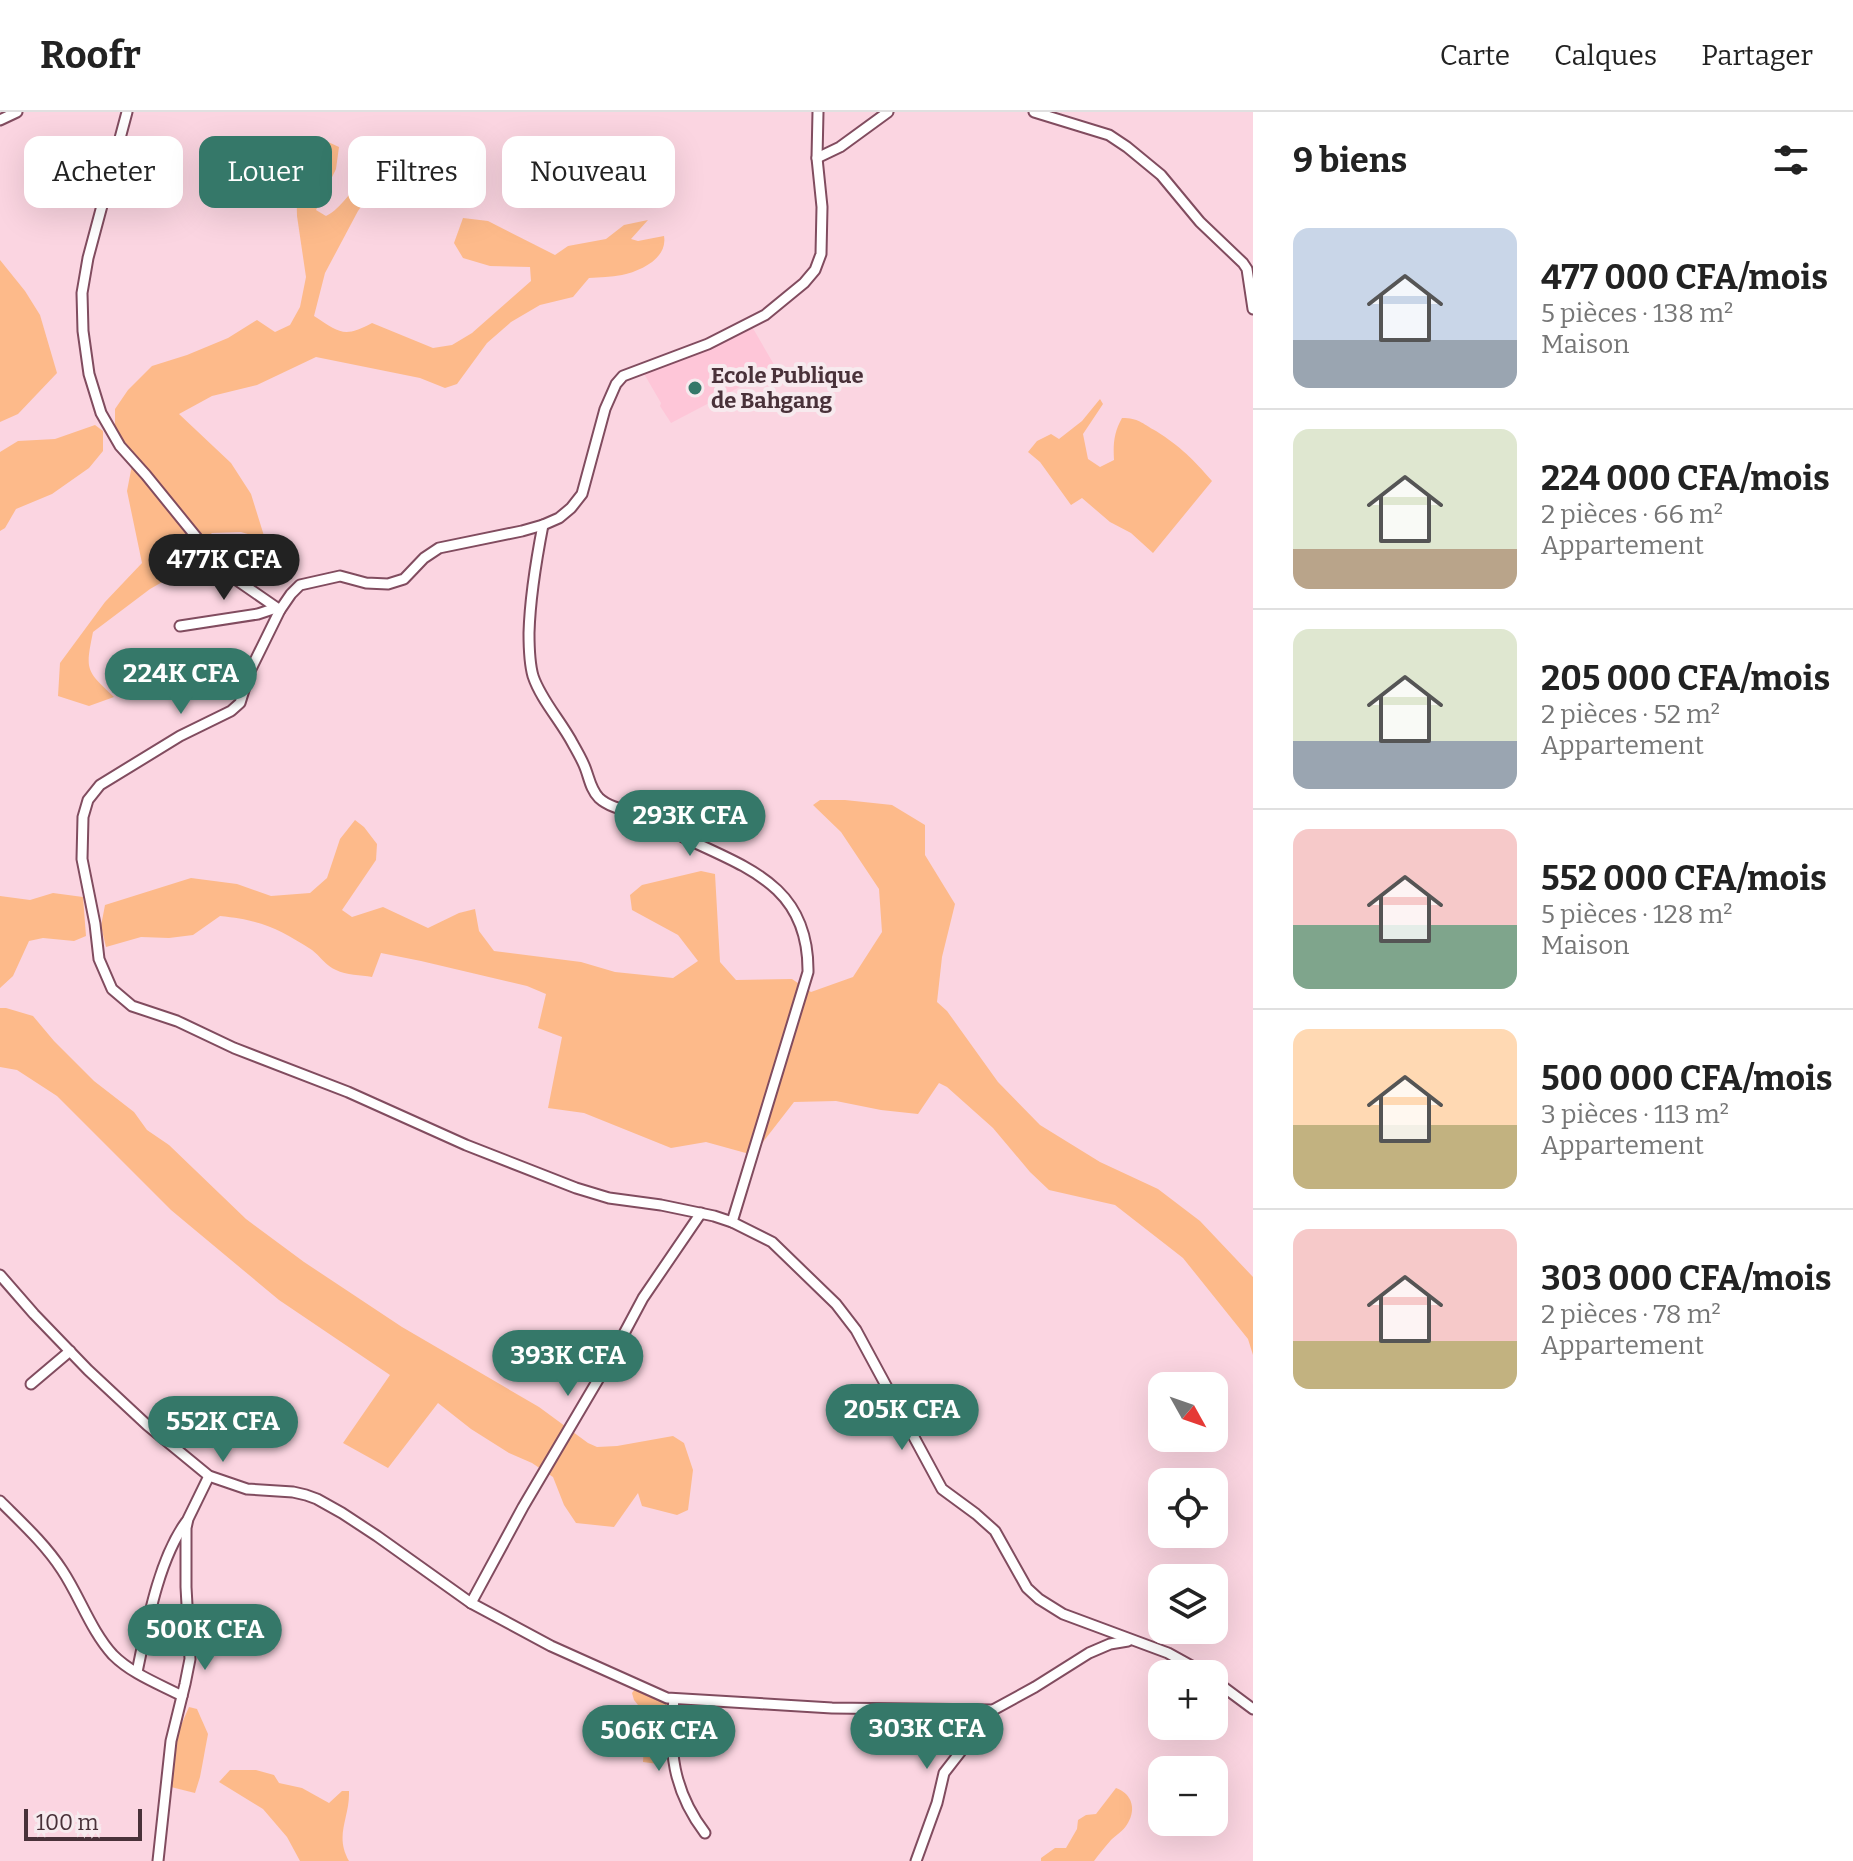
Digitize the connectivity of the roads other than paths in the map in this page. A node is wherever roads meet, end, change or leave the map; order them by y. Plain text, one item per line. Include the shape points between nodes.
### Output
1 (17, 112) edge
2 (127, 112) edge
3 (818, 112) edge
4 (888, 112) edge
5 (1034, 112) edge
6 (0, 120) edge
7 (817, 158) junction
8 (1253, 309) edge
9 (543, 525) junction
10 (278, 609) junction
11 (180, 626) dead end
12 (701, 1213) junction
13 (732, 1222) junction
14 (0, 1275) edge
15 (70, 1351) junction
16 (31, 1384) dead end
17 (209, 1476) junction
18 (0, 1501) edge
19 (188, 1519) junction
20 (471, 1603) junction
21 (1131, 1640) junction
22 (1181, 1660) edge
23 (137, 1672) junction
24 (1228, 1690) edge
25 (182, 1696) junction
26 (674, 1699) junction
27 (1253, 1709) edge
28 (993, 1710) junction
29 (705, 1833) dead end
30 (158, 1861) edge
31 (916, 1861) edge

1 - 6 street
2 - 10 street via 82,293 89,374 101,413 120,446 215,560
3 - 7 street
4 - 7 street
5 - 8 street via 1109,135 1161,175 1243,263
7 - 9 street via 822,207 821,254 815,270 765,315 708,344 623,376 605,409 582,494 559,518
9 - 10 street via 439,548 404,579 388,584 340,576 300,585
9 - 13 street via 529,611 533,676 597,796 751,869 786,898 809,950 808,972
10 - 11 street
10 - 12 street via 240,703 100,785 88,800 82,859 99,959 112,989 132,1006 510,1163 609,1198
12 - 13 street
12 - 20 street via 643,1298
13 - 21 street via 772,1242 836,1304 856,1330 942,1489 995,1531 1027,1588 1063,1614
14 - 15 street
15 - 16 street
15 - 17 street
17 - 19 street
17 - 20 street via 247,1489 317,1499
18 - 23 street via 52,1555 111,1653
19 - 23 street via 164,1564
19 - 25 street via 190,1659
20 - 26 street via 551,1646
21 - 22 street
21 - 28 street via 1089,1653
23 - 25 street
24 - 27 street
25 - 30 street via 171,1741
26 - 28 street
26 - 29 street via 672,1757 686,1802
28 - 31 street via 944,1773

